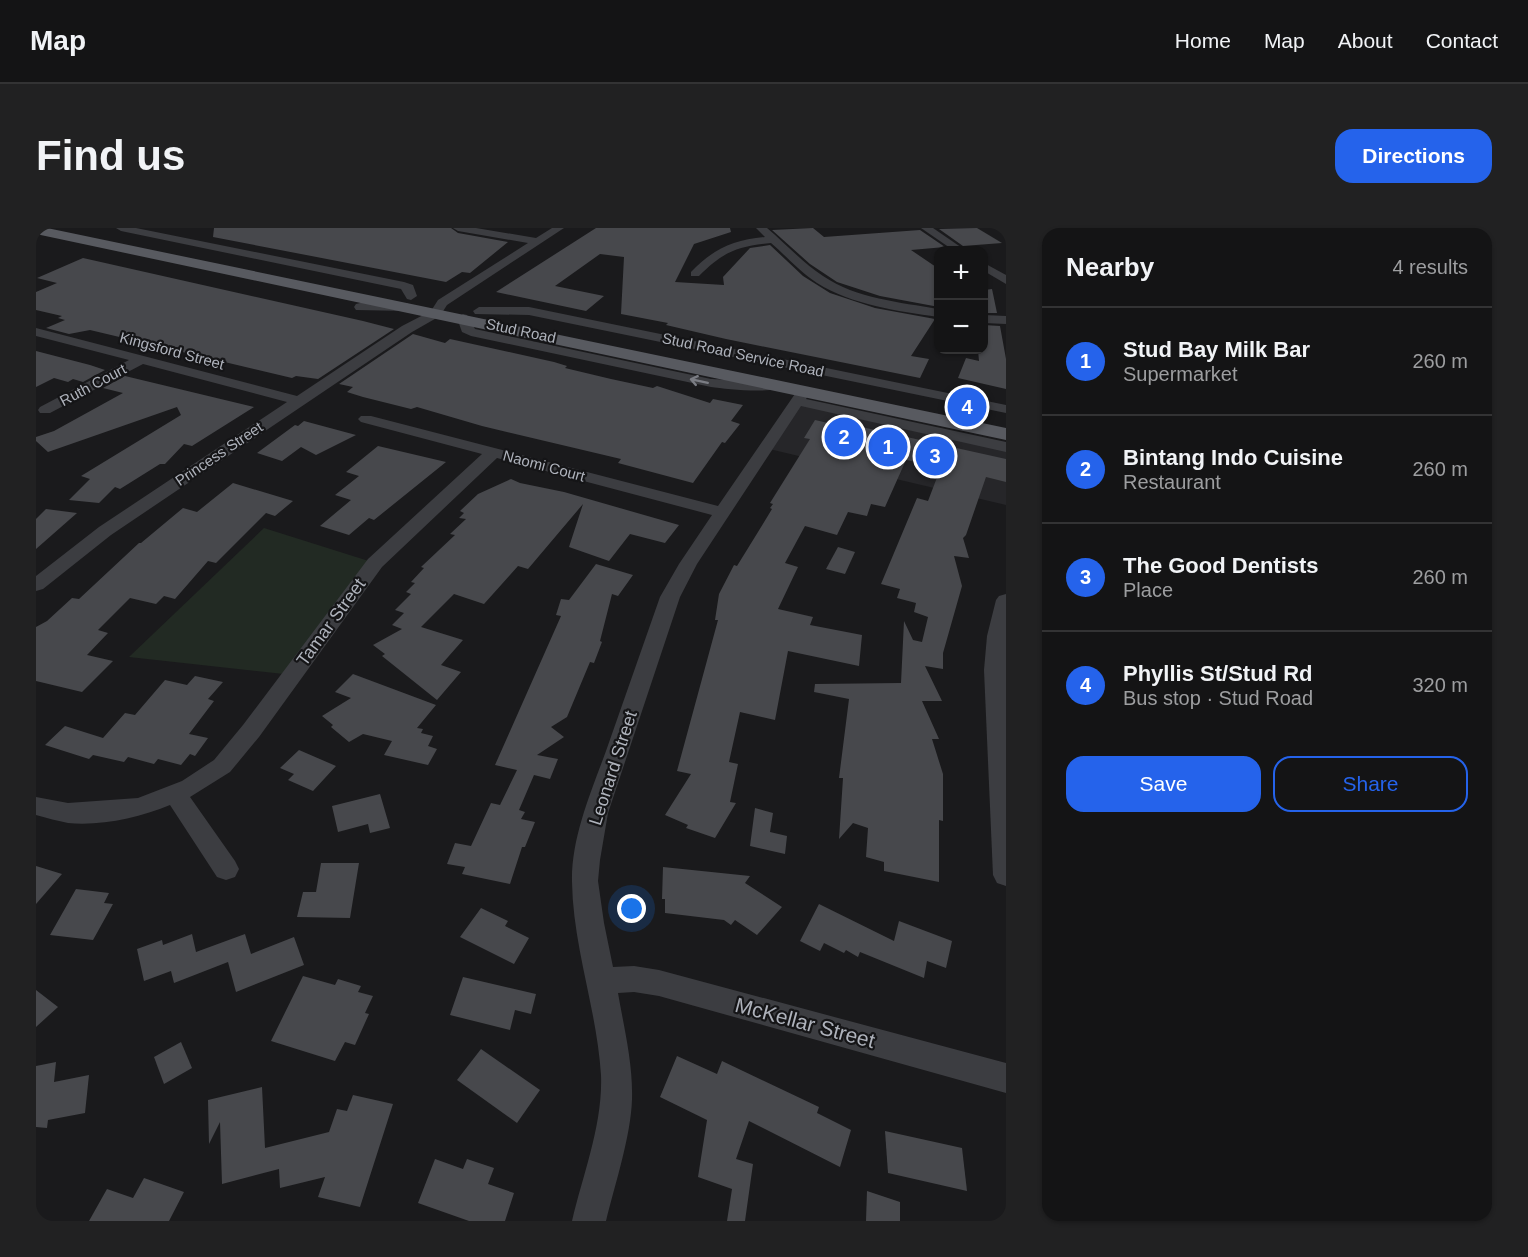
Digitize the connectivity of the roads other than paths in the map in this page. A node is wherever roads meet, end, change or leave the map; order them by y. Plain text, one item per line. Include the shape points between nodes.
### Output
1 (81, 228) edge
2 (120, 228) edge
3 (458, 228) edge
4 (559, 228) edge
5 (761, 228) edge
6 (926, 228) edge
7 (36, 230) edge
8 (774, 239) junction
9 (538, 242) junction
10 (954, 246) edge
11 (988, 269) edge
12 (695, 274) dead end
13 (1006, 280) edge
14 (466, 290) junction
15 (410, 304) junction
16 (439, 308) junction
17 (934, 312) edge
18 (471, 313) junction
19 (390, 314) dead end
20 (988, 319) edge
21 (1006, 320) edge
22 (407, 330) junction
23 (36, 332) edge
24 (140, 360) junction
25 (800, 396) junction
26 (299, 401) junction
27 (1006, 409) edge
28 (45, 410) dead end
29 (366, 419) dead end
30 (1006, 420) edge
31 (1006, 434) edge
32 (1006, 447) edge
33 (494, 452) junction
34 (722, 512) junction
35 (36, 585) edge
36 (1006, 600) edge
37 (175, 794) junction
38 (36, 806) edge
39 (226, 869) dead end
40 (1006, 875) edge
41 (602, 981) junction
42 (1006, 1078) edge
43 (590, 1221) edge

1 - 15 main road, Stud Road
2 - 15 street via 404,286 409,288
3 - 9 street
4 - 9 street, Princess Street
5 - 8 street
6 - 10 street
7 - 15 main road, Stud Road via 240,276
8 - 12 street via 727,247
8 - 17 street via 815,276 836,288
9 - 14 street, Princess Street
11 - 13 street
14 - 16 street, Princess Street
14 - 18 street via 463,300
15 - 16 main road, Stud Road
15 - 19 street via 360,307
15 - 22 street via 415,316
16 - 18 main road, Stud Road
16 - 22 street, Princess Street
25 -> 18 main road, Stud Road via 778,385
18 - 27 street, Stud Road Service Road via 514,310
18 - 30 main road, Stud Road
20 - 21 street
22 - 26 street, Princess Street
23 - 24 street, Kingsford Street
24 - 26 street, Kingsford Street
24 - 28 street, Ruth Court
25 - 31 main road, Stud Road
25 - 32 street, Stud Road Service Road
25 - 34 street, Leonard Street
26 - 35 street, Princess Street via 105,531
29 - 33 street, Naomi Court
33 - 34 street, Naomi Court
33 - 37 street, Tamar Street via 382,555 222,766
34 - 41 street, Leonard Street via 670,597 596,813 585,881
36 - 40 street via 995,663
37 - 38 street, Tamar Street via 140,807 101,813 68,813
37 - 39 street
41 - 42 street, McKellar Street via 634,979 659,983
41 - 43 street, Leonard Street via 614,1052 616,1101

